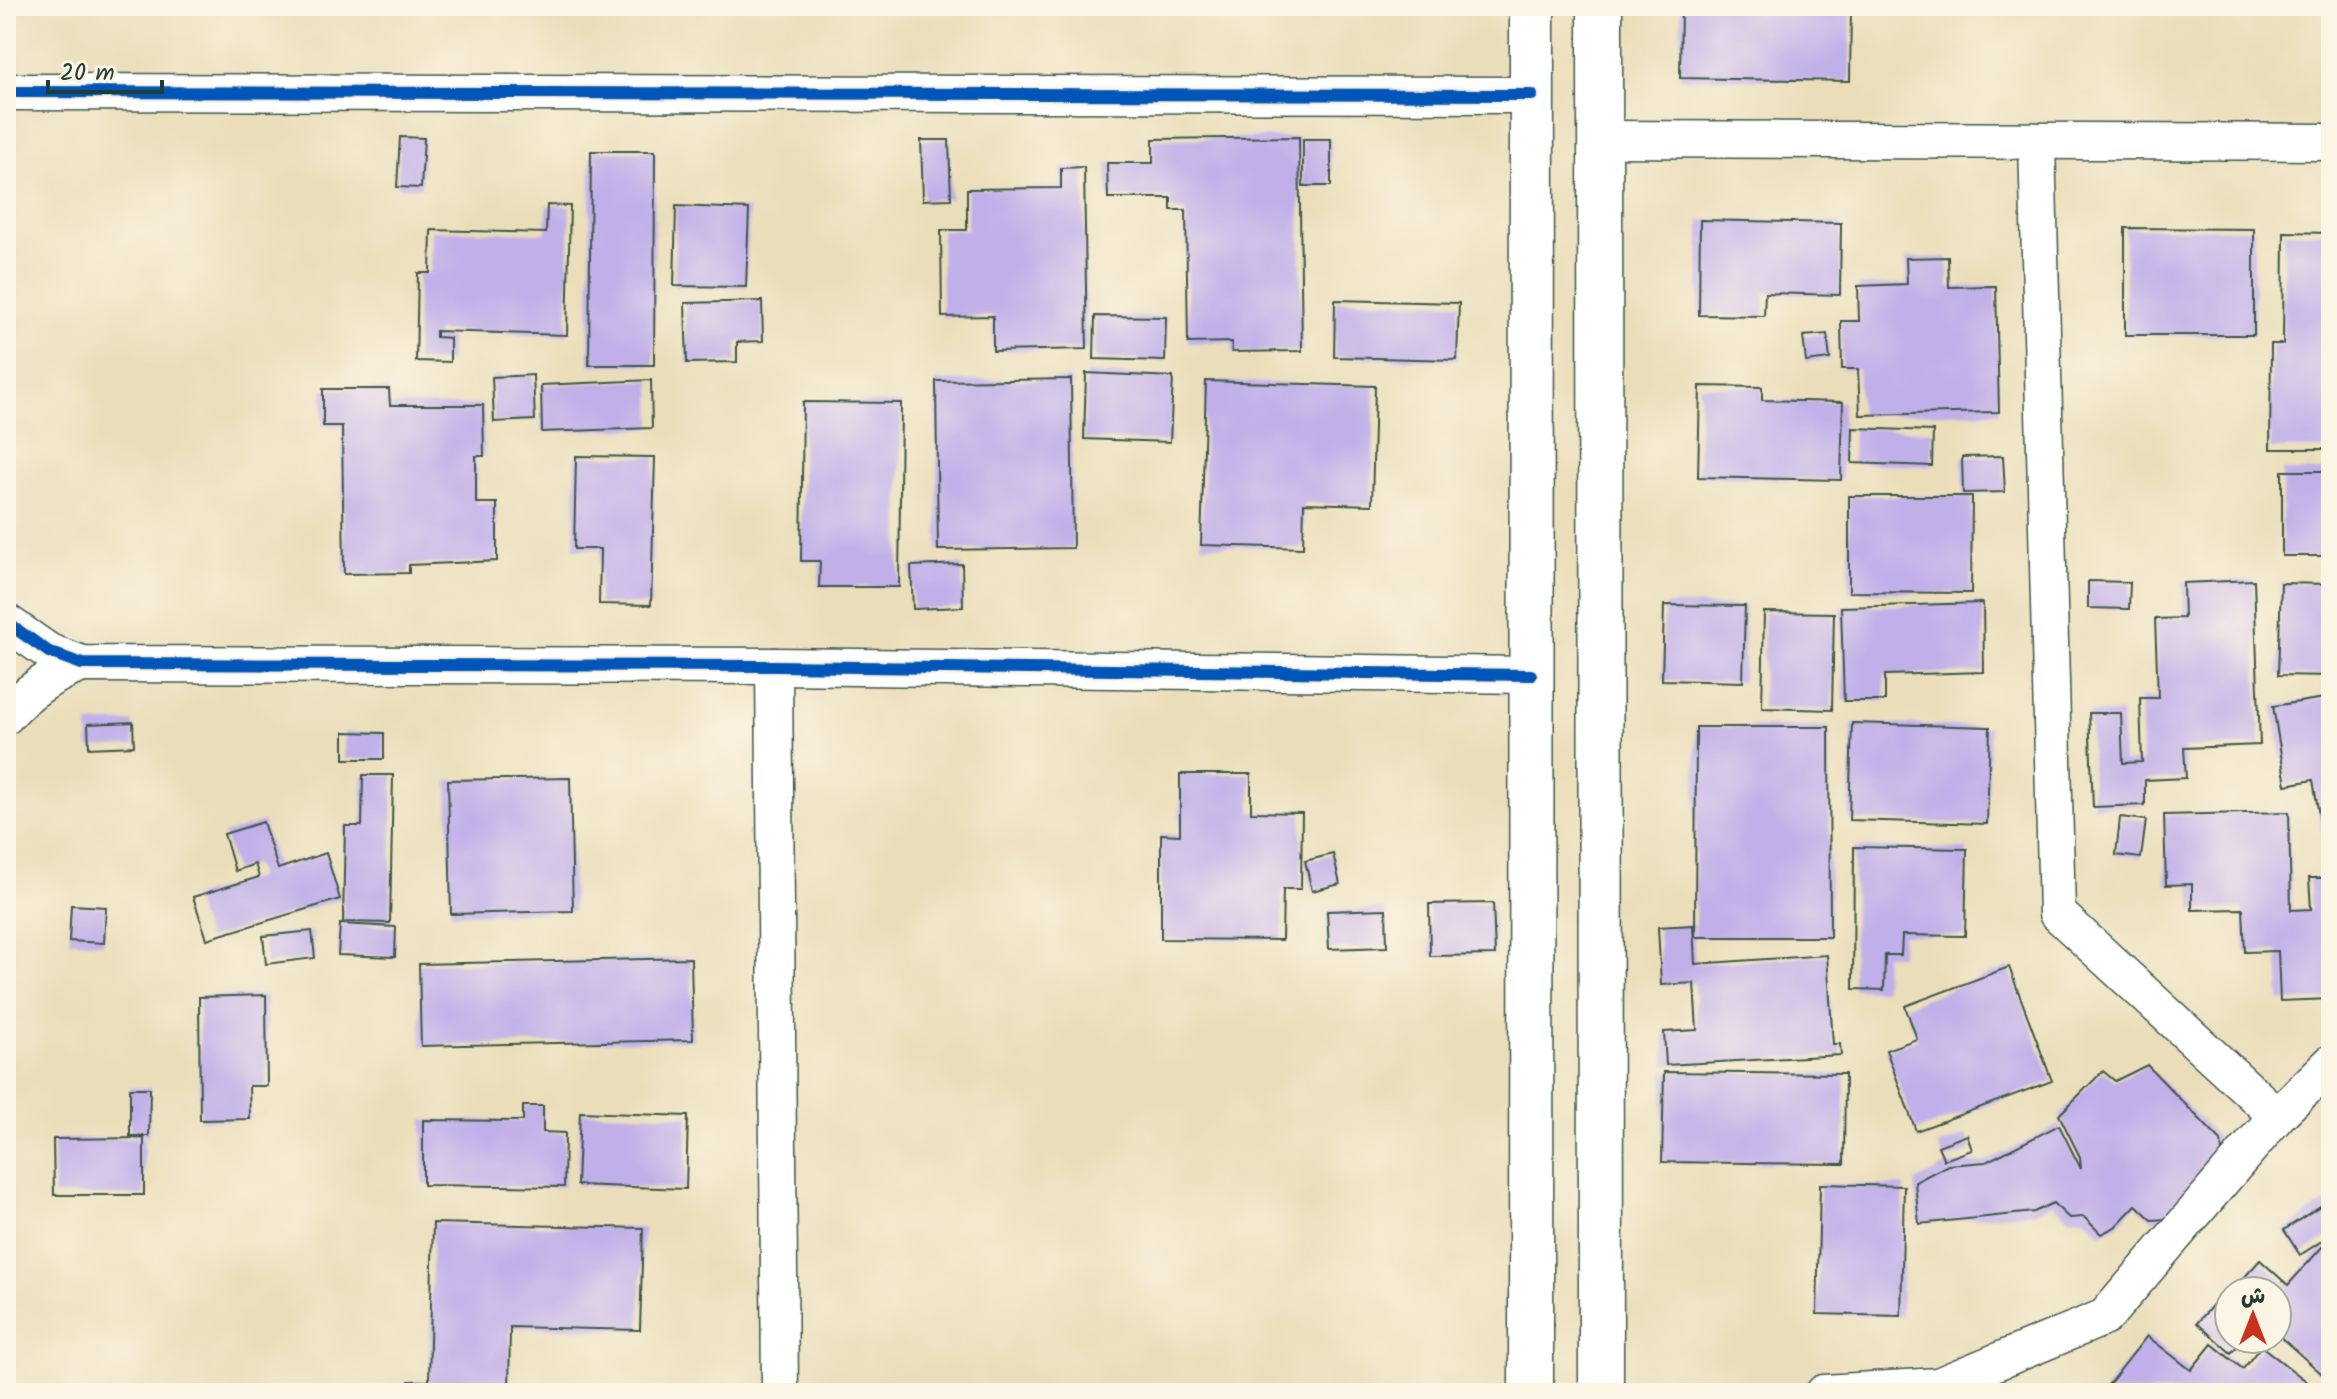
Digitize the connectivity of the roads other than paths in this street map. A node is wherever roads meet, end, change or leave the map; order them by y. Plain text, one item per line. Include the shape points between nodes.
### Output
1 (1532, 6) edge
2 (1600, 6) edge
3 (6, 92) edge
4 (1532, 95) junction
5 (1601, 139) junction
6 (2037, 141) junction
7 (2331, 142) edge
8 (6, 622) edge
9 (82, 664) junction
10 (774, 666) junction
11 (1531, 675) junction
12 (6, 716) edge
13 (2331, 1063) edge
14 (2277, 1116) junction
15 (780, 1393) edge
16 (1531, 1393) edge
17 (1601, 1393) edge
18 (1824, 1393) edge

1 - 4 street
2 - 5 street
3 - 4 street
4 - 11 street
5 - 6 street
5 - 17 street
6 - 7 street
6 - 14 street via 2057,913
8 - 9 street via 49,652
9 - 10 street
9 - 12 street via 53,675
10 - 11 street
10 - 15 street
11 - 16 street
13 - 14 street
14 - 18 street via 2105,1317 1938,1386

